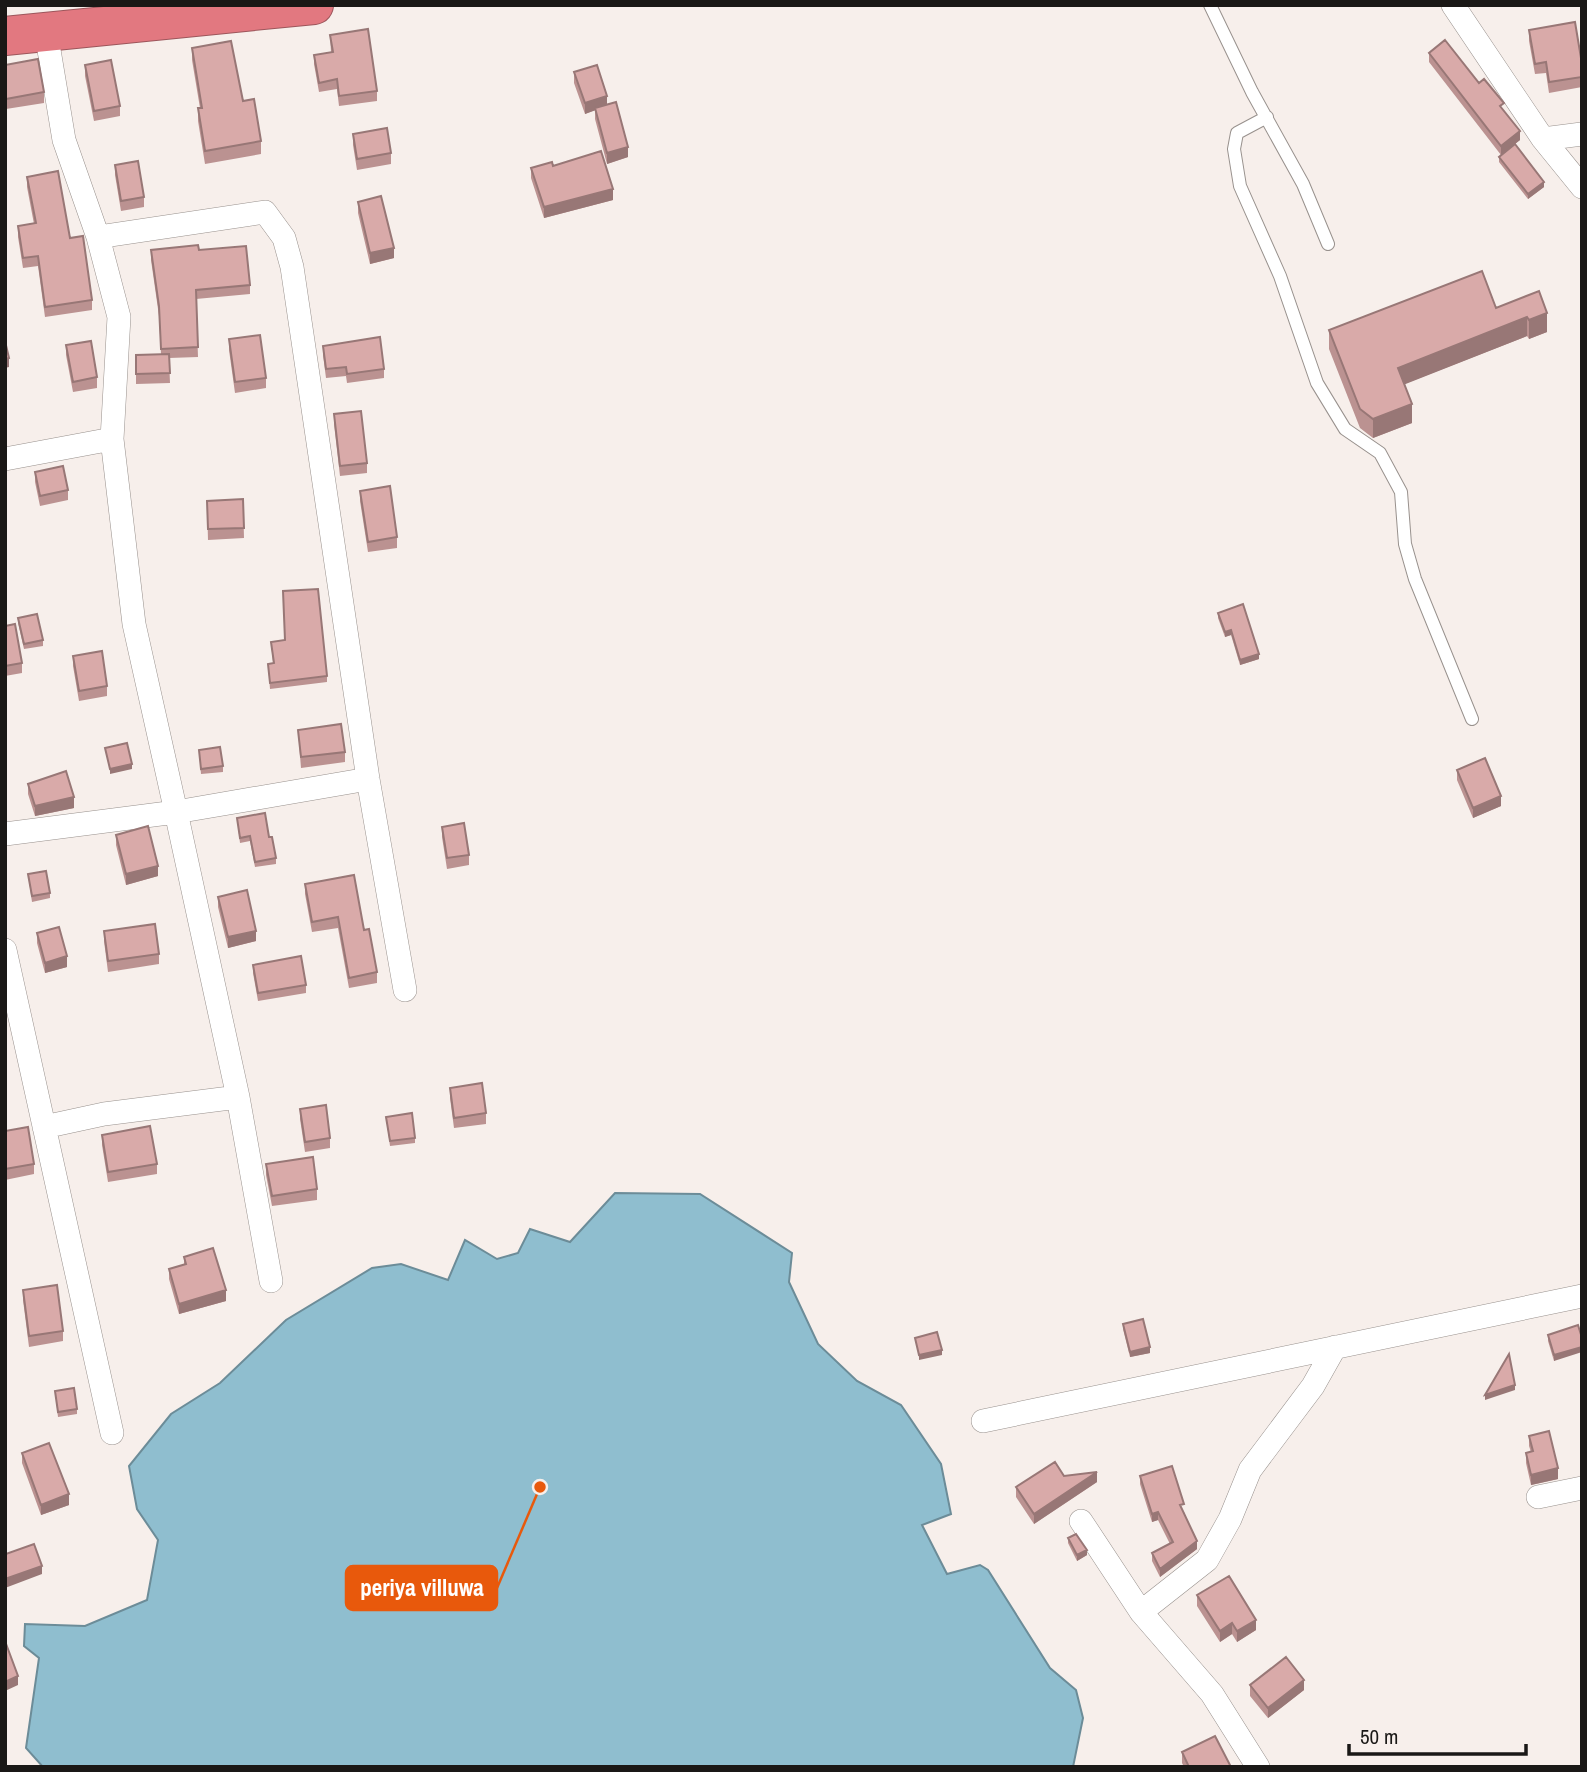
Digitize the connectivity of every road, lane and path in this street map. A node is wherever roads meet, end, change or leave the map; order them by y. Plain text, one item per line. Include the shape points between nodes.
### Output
1 (314, 5) edge
2 (1210, 5) edge
3 (1453, 5) edge
4 (46, 32) junction
5 (5, 36) edge
6 (1267, 117) junction
7 (1582, 134) edge
8 (1543, 139) junction
9 (1582, 187) edge
10 (98, 237) junction
11 (1328, 244) dead end
12 (112, 439) junction
13 (5, 459) edge
14 (1472, 719) dead end
15 (368, 779) junction
16 (176, 812) junction
17 (5, 834) edge
18 (5, 950) edge
19 (405, 990) dead end
20 (238, 1097) junction
21 (44, 1128) junction
22 (271, 1281) dead end
23 (1582, 1296) edge
24 (1335, 1347) junction
25 (983, 1421) dead end
26 (112, 1433) dead end
27 (1582, 1488) edge
28 (1538, 1497) dead end
29 (1081, 1521) dead end
30 (1141, 1612) junction
31 (1258, 1767) edge

1 - 4 highway
2 - 6 lane
3 - 8 street
4 - 5 highway
4 - 10 street via 64,140
6 - 11 lane
6 - 14 lane via 1237,133 1234,149 1240,186 1280,276 1317,383 1345,429 1380,453 1401,492 1405,544 1415,579
7 - 8 street
8 - 9 street
10 - 12 street via 119,317
10 - 15 street via 265,212 284,238
12 - 13 street
12 - 16 street via 134,624
15 - 16 street
15 - 19 street
16 - 17 street
16 - 20 street
18 - 21 street
20 - 21 street via 104,1114
20 - 22 street
21 - 26 street
23 - 24 street
24 - 25 street
24 - 30 street via 1313,1386 1250,1470 1207,1560
27 - 28 street
29 - 30 street
30 - 31 street via 1212,1694

